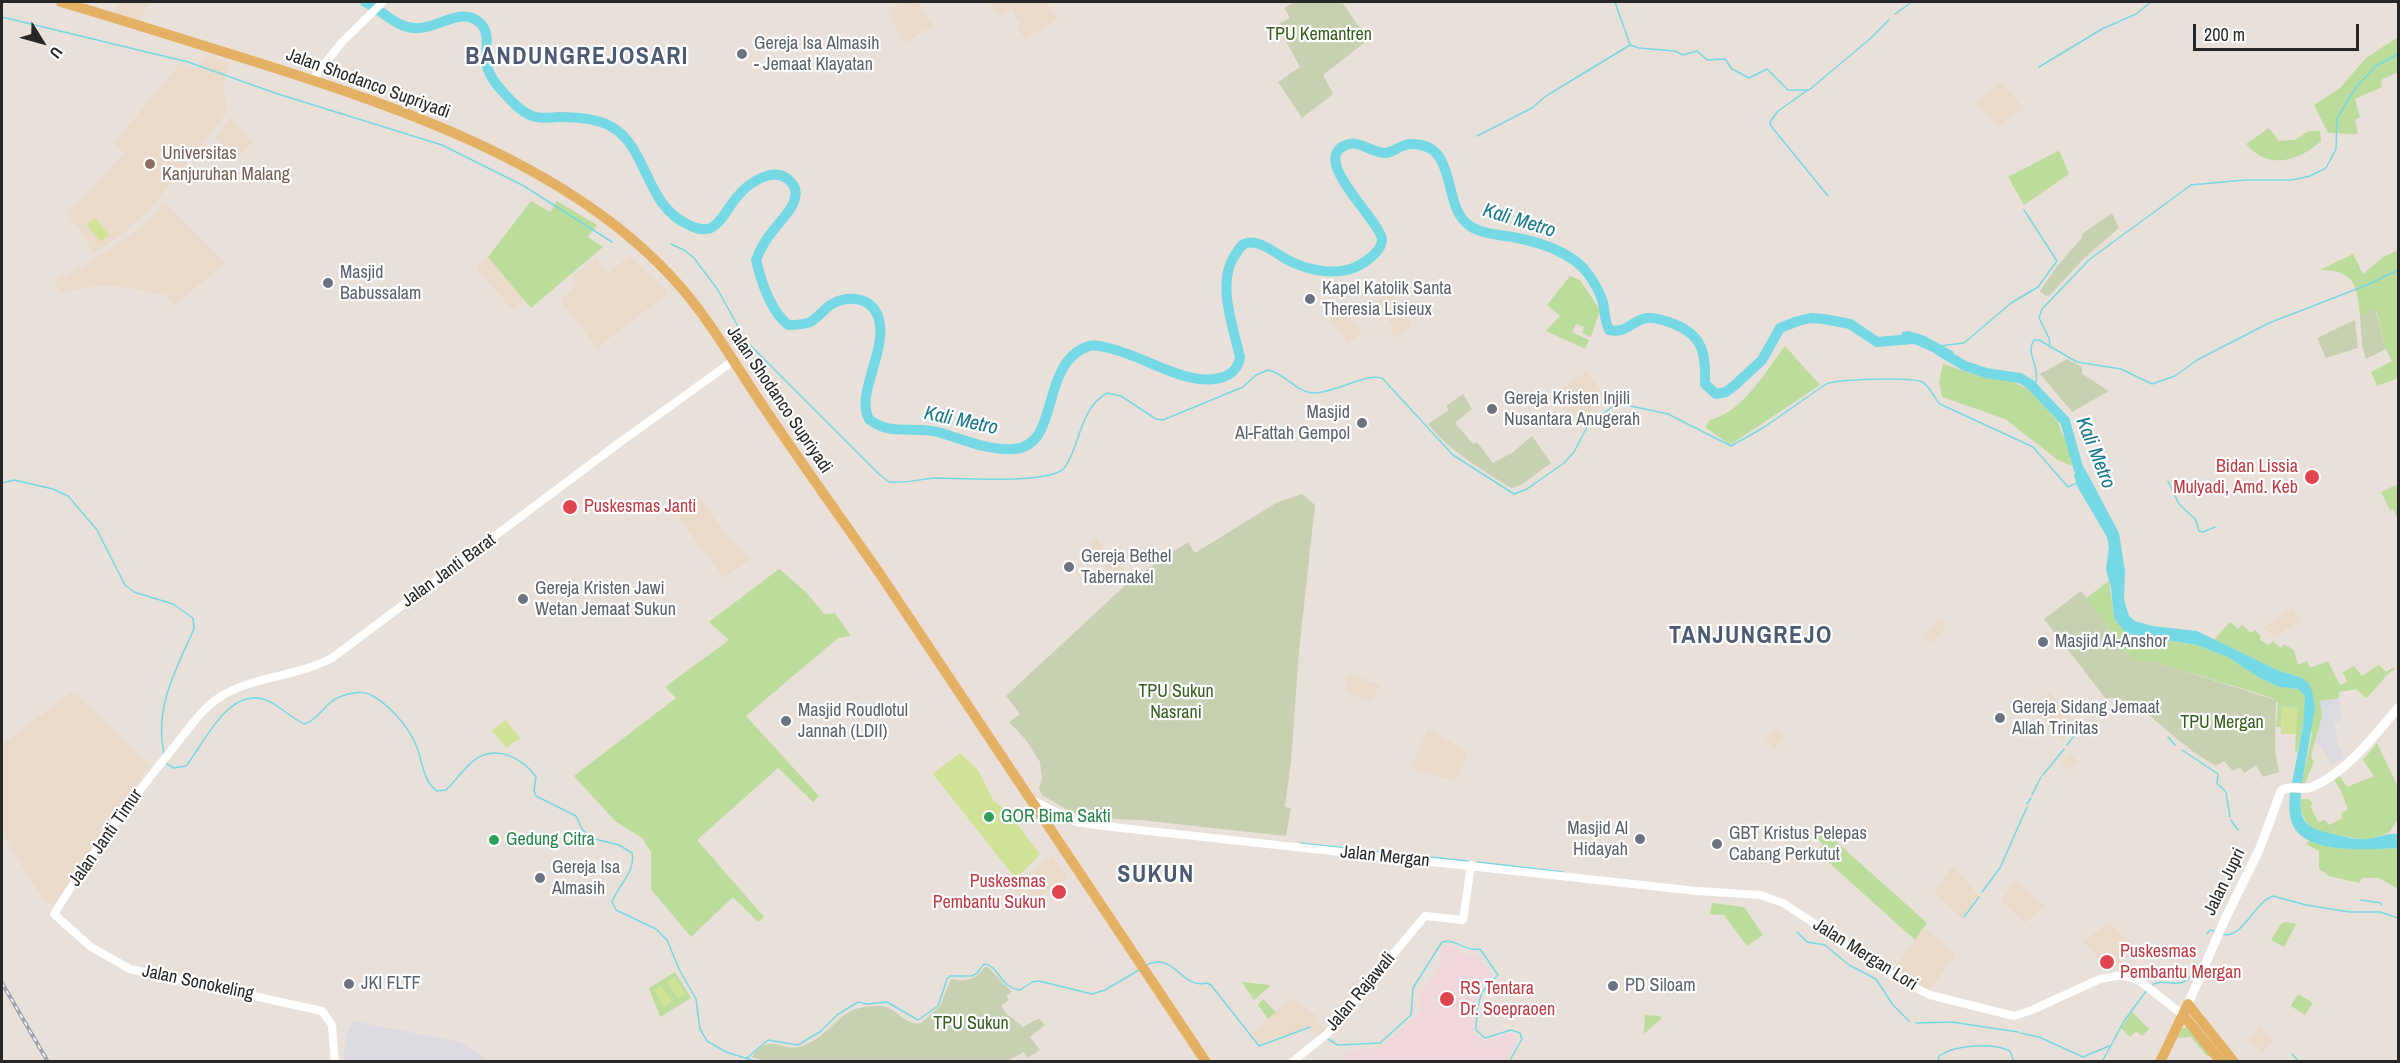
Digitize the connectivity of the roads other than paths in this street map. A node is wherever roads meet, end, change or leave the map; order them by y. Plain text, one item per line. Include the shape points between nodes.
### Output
1 (61, 2) edge
2 (383, 2) edge
3 (312, 80) junction
4 (733, 361) junction
5 (2398, 708) edge
6 (160, 763) joint
7 (1031, 800) junction
8 (1471, 865) junction
9 (1744, 893) joint
10 (54, 914) joint
11 (2188, 1004) junction
12 (2183, 1015) junction
13 (335, 1062) edge
14 (1206, 1062) edge
15 (1292, 1062) edge
16 (2160, 1062) edge
17 (2221, 1062) edge
18 (2234, 1062) edge

1 - 3 main road, Jalan Shodanco Supriyadi
2 - 3 street via 331,54
3 - 4 main road, Jalan Shodanco Supriyadi via 448,130 580,201 679,284
4 - 6 street, Jalan Janti Barat via 332,658 219,697
4 - 7 main road, Jalan Shodanco Supriyadi
5 - 11 main road, Jalan Jupri via 2357,755 2310,788 2281,791 2260,848
6 - 10 street, Jalan Janti Timur via 103,838
7 - 8 street, Jalan Mergan via 1076,822
7 - 14 main road, Jalan Shodanco Supriyadi
8 - 9 street, Jalan Mergan
8 - 15 street, Jalan Rajawali via 1463,920 1425,916 1327,1034
9 - 12 street, Jalan Mergan Lori via 1783,903 1909,985 1983,1010 2020,1015 2114,975 2130,976
10 - 13 street, Jalan Sonokeling via 91,947 130,969 320,1010 332,1025
11 - 12 main road, Jalan Jupri
11 - 18 main road
12 - 16 main road, Jalan Jupri
12 - 17 main road

